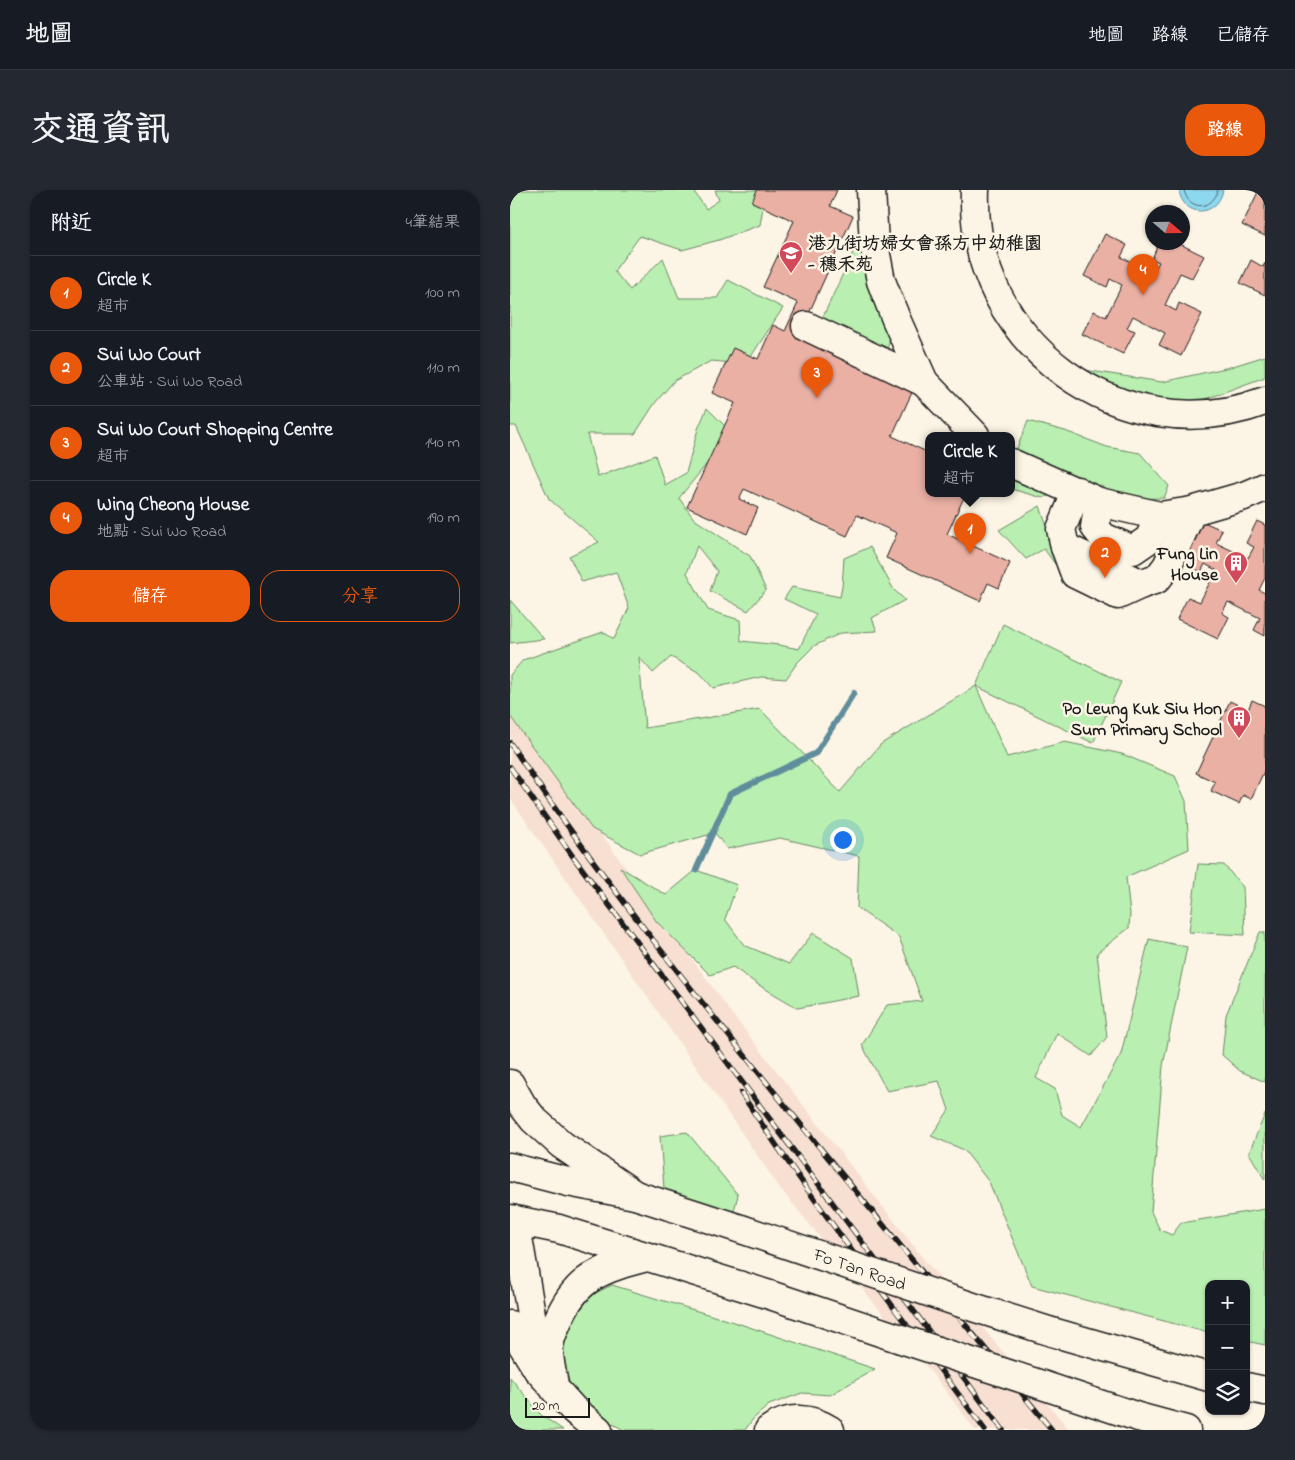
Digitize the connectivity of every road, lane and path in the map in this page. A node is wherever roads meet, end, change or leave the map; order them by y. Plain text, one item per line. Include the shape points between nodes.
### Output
1 (871, 190) edge
2 (975, 190) edge
3 (806, 326) dead end
4 (924, 382) junction
5 (1265, 401) edge
6 (972, 432) edge
7 (1015, 465) edge
8 (1265, 488) edge
9 (1088, 496) junction
10 (1192, 511) junction
11 (1160, 516) junction
12 (510, 1084) edge
13 (510, 1167) edge
14 (635, 1196) junction
15 (512, 1212) edge
16 (647, 1257) junction
17 (510, 1325) edge
18 (1205, 1376) edge
19 (546, 1380) junction
20 (1250, 1388) edge
21 (1265, 1391) edge
22 (598, 1430) edge
23 (769, 1430) edge
24 (830, 1430) edge
25 (1186, 1430) edge

1 - 4 main road via 880,281
2 - 5 main road via 980,250 1009,316 1052,365 1069,378 1089,390 1132,407 1177,415 1218,413
3 - 4 main road
4 - 6 main road
7 - 9 main road
8 - 10 main road
9 - 10 main road via 1061,529 1065,547 1075,574 1118,595 1157,579 1167,566
9 - 11 main road
9 - 11 main road via 1095,527 1103,537 1132,550 1149,539
10 - 11 main road
12 - 14 main road via 534,1120 562,1145
13 - 14 main road, Fo Tan Road
14 - 18 main road, Fo Tan Road, bridge via 1052,1332
15 - 16 main road
15 - 19 main road
16 - 19 main road via 612,1266 593,1275 576,1289 554,1329
16 - 25 main road, bridge
17 - 19 main road
19 - 22 main road
20 - 21 main road
23 - 24 main road via 785,1422 805,1420

